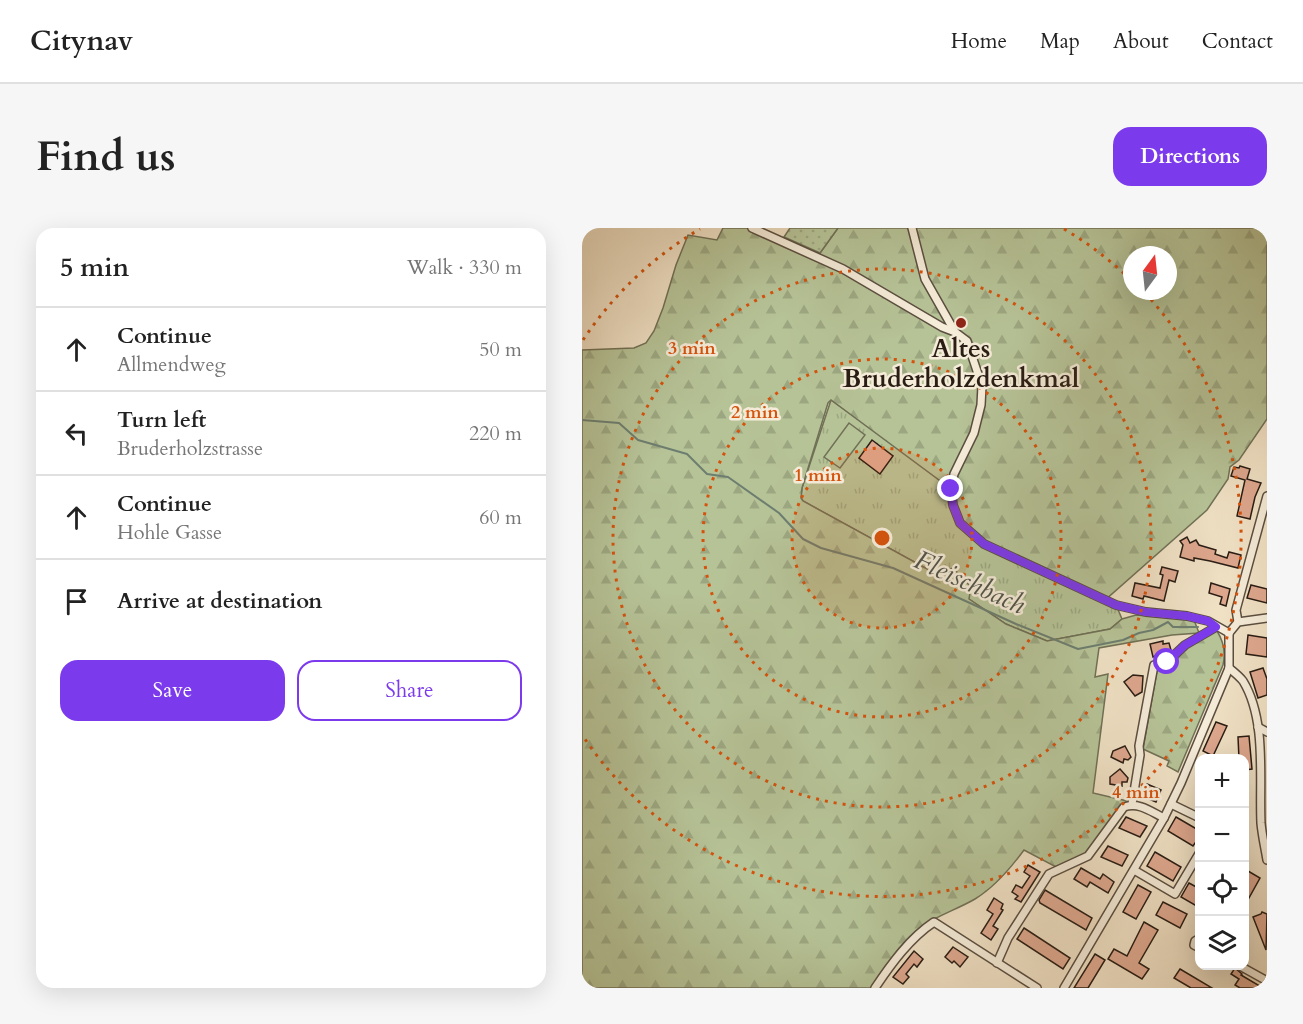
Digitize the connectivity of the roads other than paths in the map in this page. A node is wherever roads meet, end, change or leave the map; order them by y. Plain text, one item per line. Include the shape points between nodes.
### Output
1 (752, 228) edge
2 (912, 228) edge
3 (955, 332) junction
4 (1267, 496) edge
5 (1267, 618) edge
6 (1238, 622) junction
7 (1216, 627) junction
8 (1229, 633) junction
9 (1229, 668) junction
10 (1258, 727) junction
11 (1267, 732) edge
12 (1132, 804) junction
13 (1171, 804) junction
14 (1195, 816) edge
15 (1164, 818) junction
16 (1195, 860) edge
17 (1267, 860) edge
18 (1134, 870) junction
19 (997, 963) junction
20 (1247, 970) edge
21 (1267, 981) edge
22 (875, 988) edge
23 (1037, 988) edge
24 (1064, 988) edge

1 - 3 street via 843,269
2 - 3 street via 925,279
3 - 7 street via 967,341 982,386 974,433 951,489 960,523 984,544 1116,605 1187,616
4 - 6 street via 1236,610
5 - 6 street
6 - 8 street
7 - 8 street
7 - 12 street via 1185,645 1167,662 1154,665 1138,746
8 - 9 street
9 - 10 street via 1242,680
9 - 13 street
10 - 11 street
10 - 17 street via 1261,825
12 - 15 street
12 - 19 street via 1124,807 1088,856 1049,874 1008,938
13 - 14 street
13 - 15 street
15 - 18 street
16 - 18 street via 1175,894
18 - 24 street
19 - 22 street via 934,922 909,944
19 - 23 street
20 - 21 street

